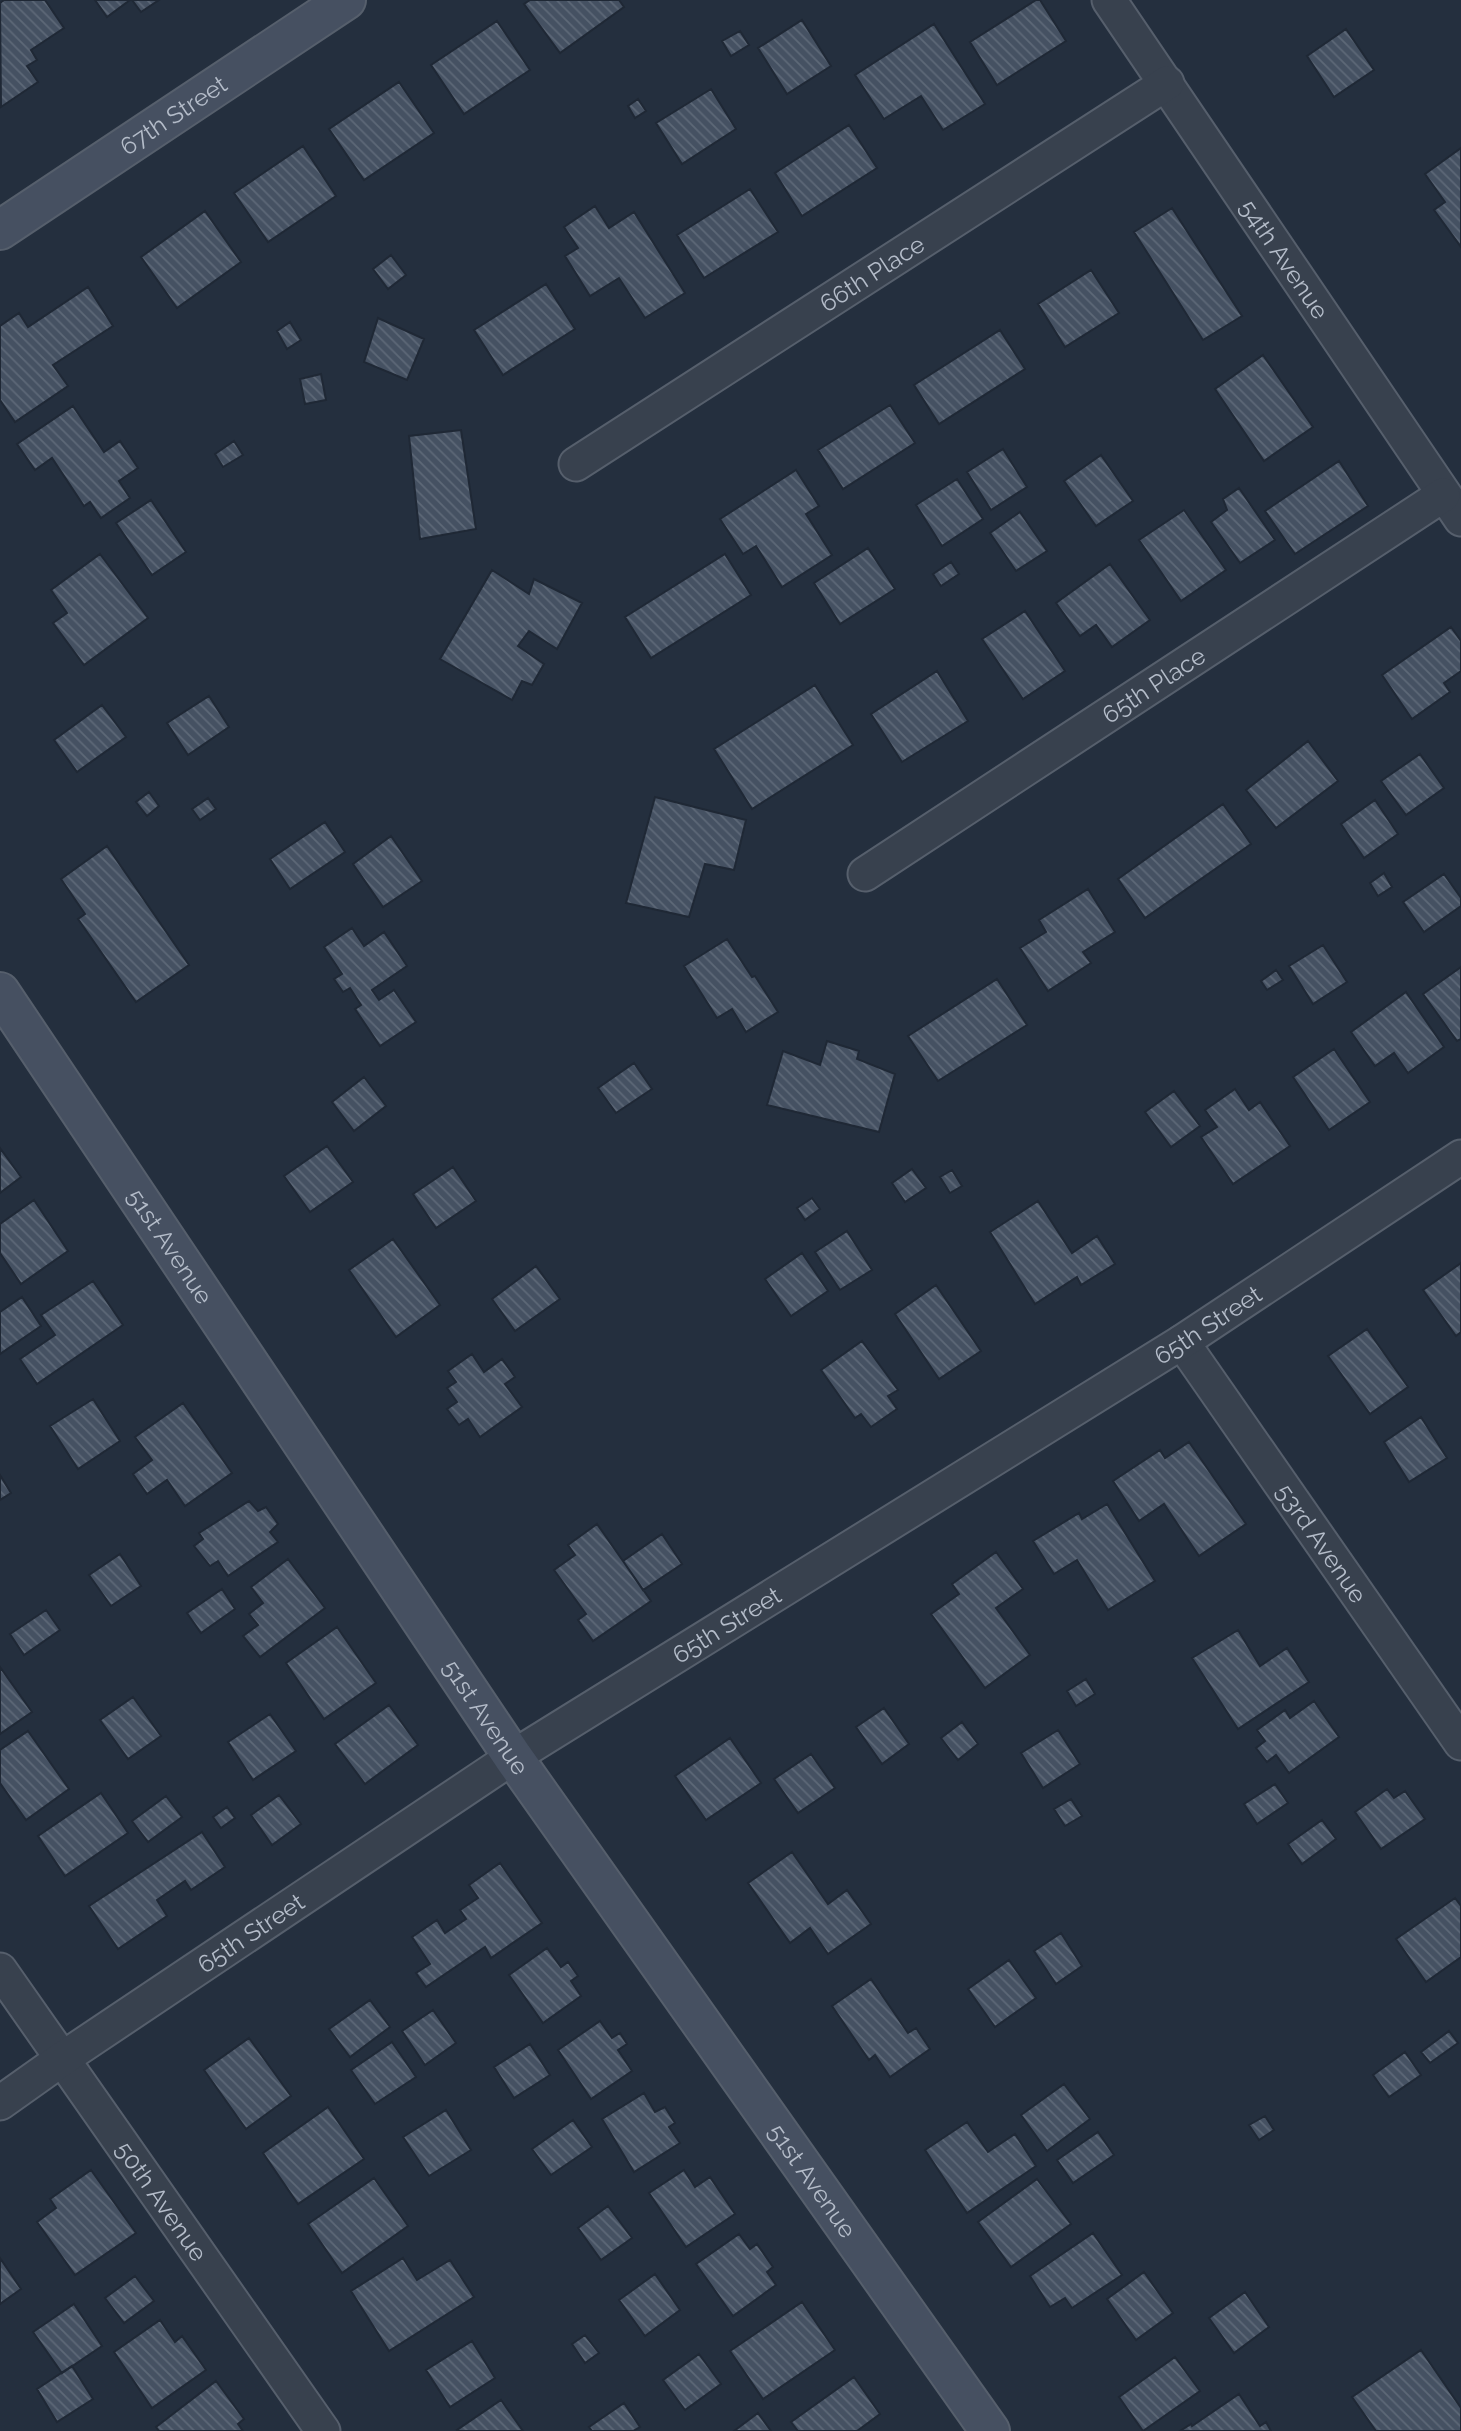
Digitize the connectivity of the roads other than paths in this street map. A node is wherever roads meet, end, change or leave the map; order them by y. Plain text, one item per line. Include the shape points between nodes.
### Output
1 (346, 0) edge
2 (1109, 0) edge
3 (1167, 83) junction
4 (0, 230) edge
5 (576, 464) dead end
6 (1452, 507) edge
7 (865, 874) dead end
8 (0, 992) edge
9 (1461, 1157) edge
10 (1182, 1342) junction
11 (1461, 1743) edge
12 (513, 1757) junction
13 (0, 1970) edge
14 (62, 2059) junction
15 (0, 2103) edge
16 (323, 2431) edge
17 (990, 2431) edge

1 - 4 street, 67th Street
2 - 3 street, 54th Avenue
3 - 5 street, 66th Place
3 - 6 street, 54th Avenue
6 - 7 street, 65th Place
8 - 12 street, 51st Avenue
9 - 10 street, 65th Street
10 - 11 street, 53rd Avenue
10 - 12 street, 65th Street
12 - 14 street, 65th Street
12 - 17 street, 51st Avenue
13 - 14 street, 50th Avenue
14 - 15 street, 65th Street
14 - 16 street, 50th Avenue

